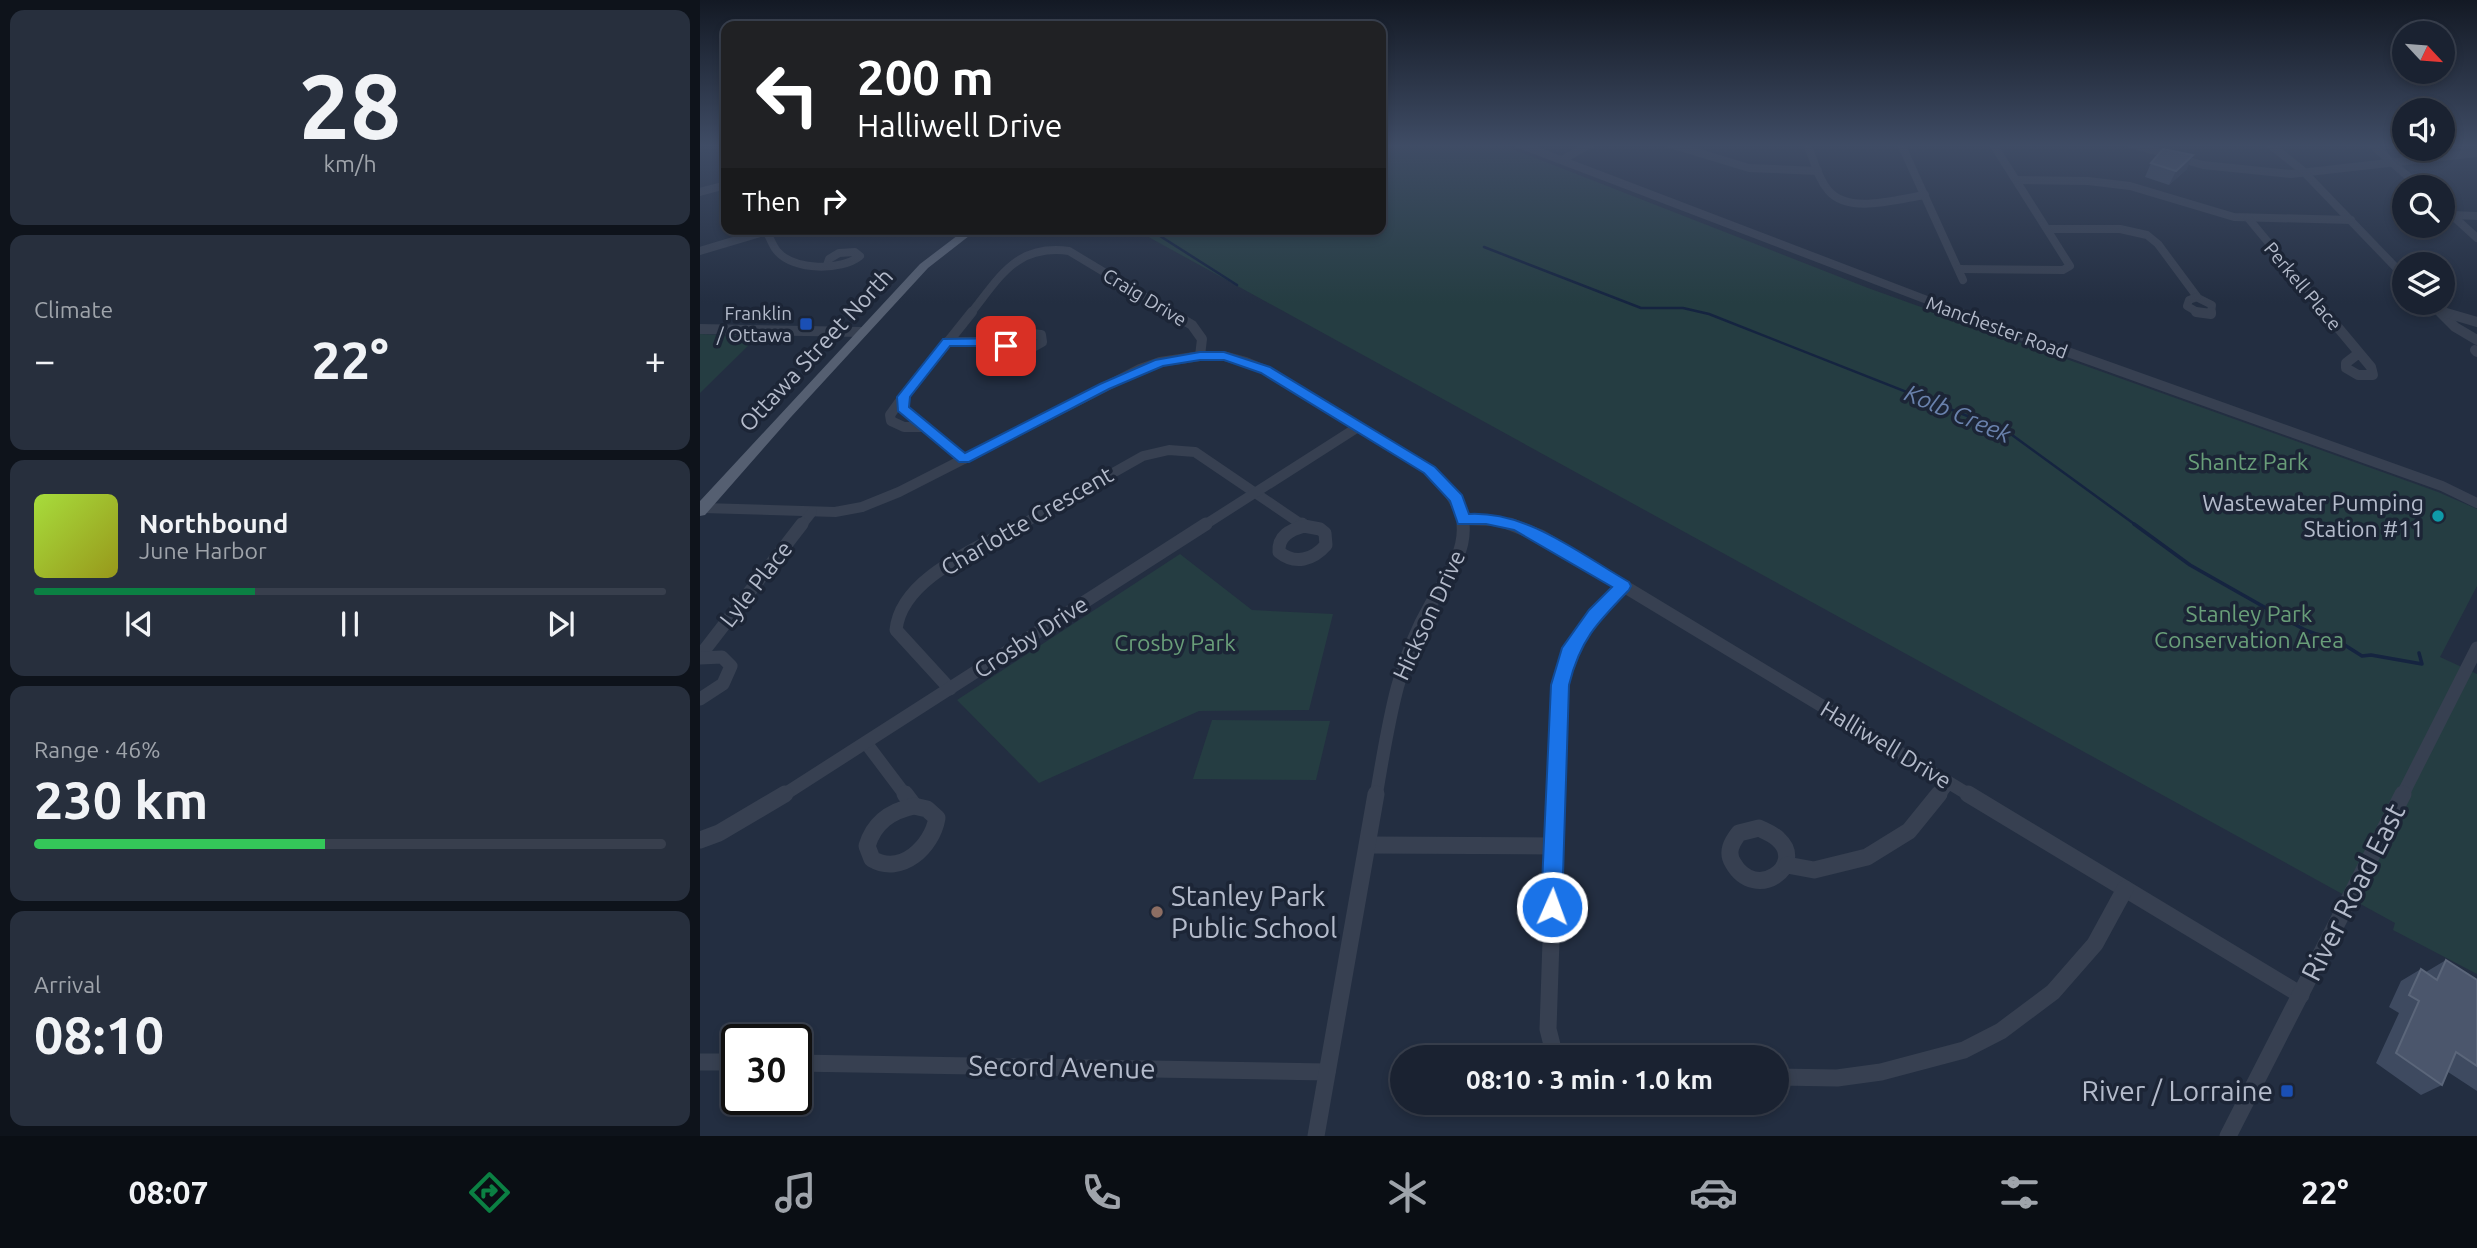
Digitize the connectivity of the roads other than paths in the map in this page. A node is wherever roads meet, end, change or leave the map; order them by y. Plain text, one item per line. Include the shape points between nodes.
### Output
1 (1657, 197) edge
2 (1837, 197) edge
3 (1909, 197) edge
4 (1926, 197) edge
5 (2028, 197) edge
6 (2165, 197) edge
7 (2329, 197) edge
8 (2455, 215) edge
9 (2477, 216) edge
10 (2248, 218) junction
11 (2455, 218) edge
12 (2351, 220) junction
13 (2048, 229) junction
14 (753, 235) edge
15 (771, 235) edge
16 (966, 235) edge
17 (2477, 238) edge
18 (700, 251) edge
19 (2392, 263) edge
20 (827, 265) dead end
21 (1959, 269) junction
22 (1963, 280) dead end
23 (2197, 297) dead end
24 (2455, 314) edge
25 (2443, 315) edge
26 (2477, 322) edge
27 (700, 329) edge
28 (862, 332) junction
29 (947, 342) junction
30 (1008, 342) dead end
31 (2476, 348) edge
32 (2358, 352) dead end
33 (1200, 356) junction
34 (904, 397) junction
35 (924, 427) junction
36 (1358, 427) junction
37 (964, 459) junction
38 (1254, 493) junction
39 (2477, 503) edge
40 (702, 510) edge
41 (812, 512) junction
42 (1463, 520) junction
43 (1304, 526) dead end
44 (1623, 586) junction
45 (2477, 649) edge
46 (700, 657) edge
47 (950, 689) junction
48 (700, 699) edge
49 (866, 743) junction
50 (1948, 783) junction
51 (914, 806) junction
52 (700, 840) edge
53 (1368, 845) junction
54 (1553, 846) junction
55 (1787, 864) dead end
56 (2125, 888) junction
57 (2301, 995) junction
58 (1552, 1045) edge
59 (700, 1062) edge
60 (721, 1062) edge
61 (812, 1063) edge
62 (1327, 1072) junction
63 (1789, 1077) edge
64 (1315, 1136) edge
65 (2228, 1136) edge

1 - 39 street, Manchester Road via 1888,287 2430,482
2 - 3 street via 1862,203
4 - 21 street
5 - 13 street
6 - 10 street
7 - 12 street
8 - 9 street
10 - 12 street
10 - 32 street, Perkell Place
11 - 17 street
12 - 19 street
13 - 21 street via 2069,263 2067,270
13 - 23 street via 2120,229 2147,235
14 - 18 street
15 - 20 street via 778,252 791,259
16 - 28 main road, Ottawa Street North via 924,266
21 - 22 street
24 - 26 street
25 - 31 street
27 - 28 street
28 - 40 main road, Ottawa Street North
29 - 30 street
29 - 33 street, Craig Drive via 1011,263 1034,252 1069,251 1192,326 1202,339
29 - 34 street, Craig Drive
33 - 36 street, Hickson Drive via 1224,356 1265,370
33 - 37 street, Hickson Drive via 1140,369
34 - 35 street, Craig Drive via 902,408
34 - 35 street, Craig Drive via 890,415 891,421 904,428
35 - 37 street, Craig Drive
36 - 38 street, Crosby Drive
36 - 42 street, Hickson Drive via 1429,470 1457,499
37 - 41 street, Hickson Drive via 862,507
38 - 43 street
38 - 47 street, Crosby Drive
38 - 47 street, Charlotte Crescent via 1195,452 1162,449 926,579 905,597 896,629
40 - 41 street, Hickson Drive
41 - 46 street, Lyle Place
42 - 44 street, Halliwell Drive via 1519,525
42 - 53 street, Hickson Drive via 1463,540 1455,565 1421,621 1399,674
44 - 50 street, Halliwell Drive
44 - 54 street via 1568,653 1560,685
45 - 57 street, River Road East
46 - 48 street, Lyle Place via 721,656 731,666 723,684
47 - 49 street, Crosby Drive
49 - 51 street
49 - 52 street, Crosby Drive via 769,804
50 - 55 street via 1909,831 1867,857 1814,870
50 - 56 street, Halliwell Drive
51 - 51 street via 888,816 870,836 869,856 891,864 921,850 932,839 937,818 933,811
53 - 54 street
53 - 62 street, Hickson Drive
54 - 58 street via 1548,1029
56 - 57 street, Halliwell Drive
56 - 63 street via 2095,944 2070,973 2053,992 2001,1031 1964,1050 1881,1072 1838,1078
57 - 65 street, River Road East
59 - 60 street
61 - 62 street, Secord Avenue
62 - 64 street, Hickson Drive

